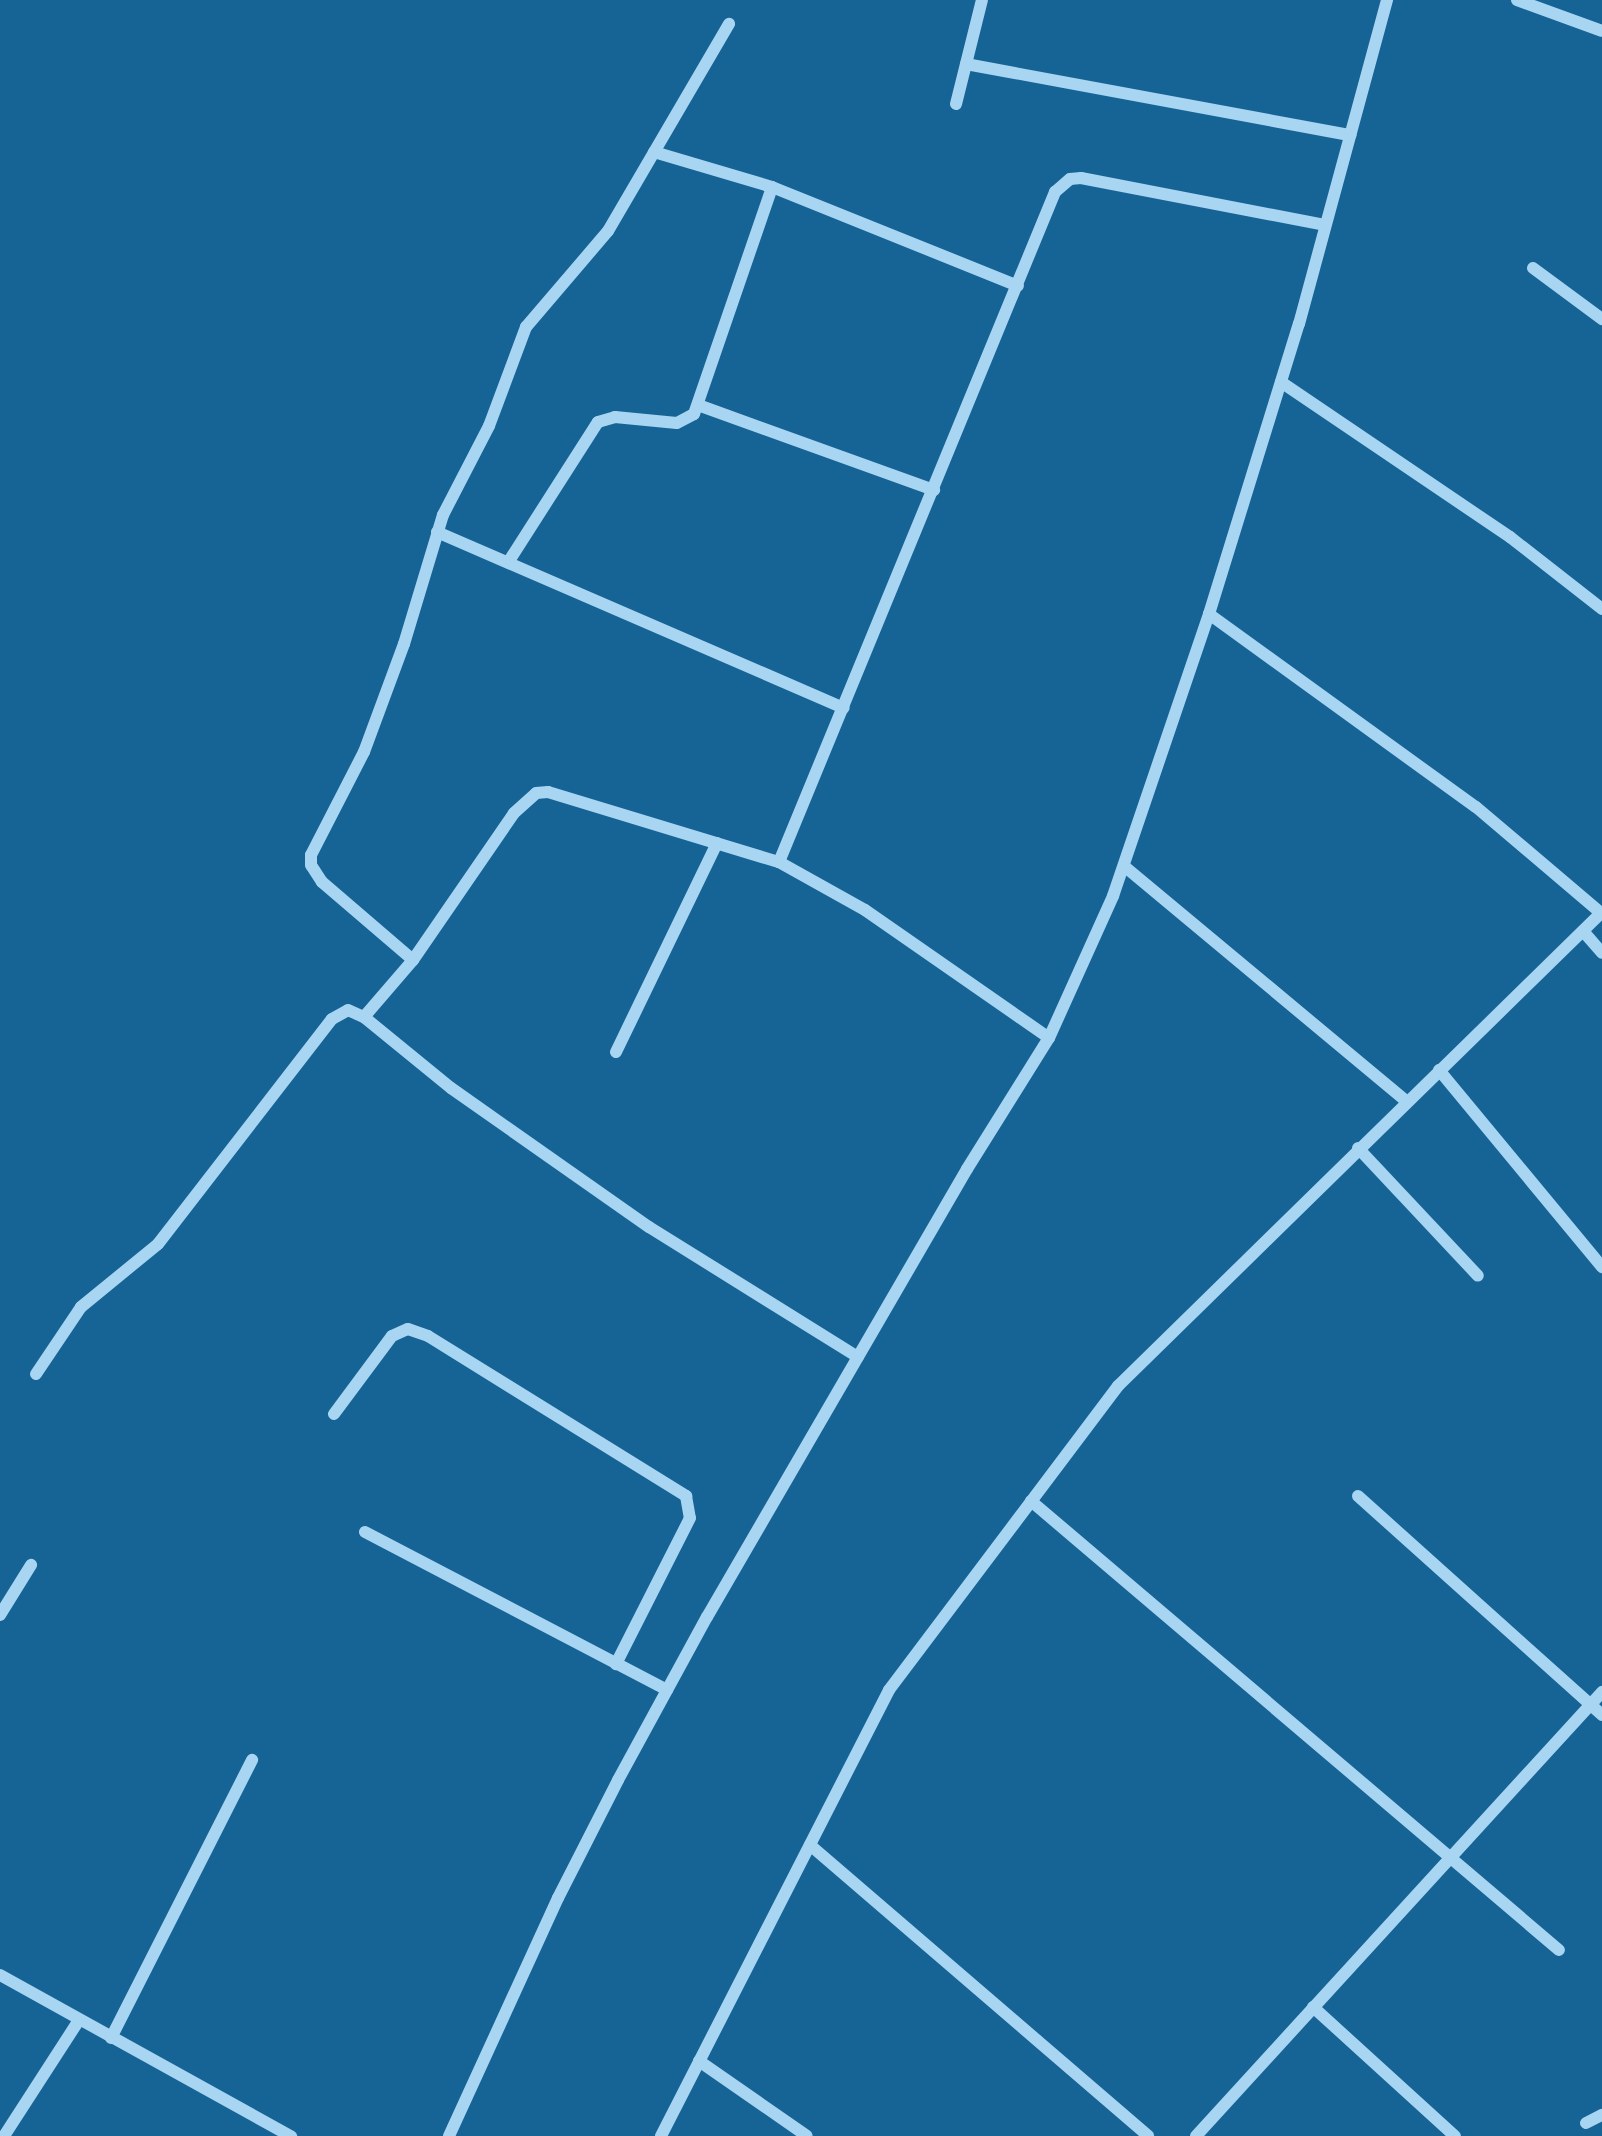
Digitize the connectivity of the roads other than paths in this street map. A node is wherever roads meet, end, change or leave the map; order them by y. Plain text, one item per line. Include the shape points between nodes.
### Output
1 (982, 0) edge
2 (1387, 0) edge
3 (1517, 0) edge
4 (729, 24) dead end
5 (1602, 31) edge
6 (966, 64) junction
7 (956, 104) dead end
8 (1350, 135) junction
9 (654, 152) junction
10 (772, 187) junction
11 (1325, 225) junction
12 (1533, 268) dead end
13 (1018, 286) junction
14 (1602, 319) edge
15 (1281, 382) junction
16 (698, 405) junction
17 (934, 490) junction
18 (437, 532) junction
19 (509, 561) junction
20 (1602, 609) edge
21 (1209, 614) junction
22 (844, 708) junction
23 (717, 843) junction
24 (779, 862) junction
25 (1124, 866) junction
26 (1602, 913) edge
27 (1583, 930) junction
28 (1602, 953) edge
29 (413, 960) junction
30 (364, 1017) junction
31 (1049, 1038) junction
32 (617, 1052) dead end
33 (1439, 1070) junction
34 (1406, 1101) junction
35 (1358, 1148) junction
36 (1602, 1267) edge
37 (1478, 1276) dead end
38 (858, 1357) junction
39 (36, 1374) dead end
40 (334, 1415) dead end
41 (1358, 1496) dead end
42 (1031, 1501) junction
43 (365, 1532) dead end
44 (32, 1565) dead end
45 (0, 1615) edge
46 (616, 1664) junction
47 (667, 1690) junction
48 (1602, 1692) edge
49 (1591, 1704) junction
50 (1602, 1715) edge
51 (252, 1760) dead end
52 (810, 1845) junction
53 (1451, 1857) junction
54 (1559, 1950) dead end
55 (0, 1975) edge
56 (1313, 2007) junction
57 (79, 2020) junction
58 (111, 2038) junction
59 (699, 2061) junction
60 (1602, 2115) edge
61 (1586, 2123) dead end
62 (4, 2136) edge
63 (291, 2136) edge
64 (449, 2136) edge
65 (660, 2136) edge
66 (807, 2136) edge
67 (1148, 2136) edge
68 (1196, 2136) edge
69 (1455, 2136) edge

1 - 6 street
2 - 8 street
3 - 5 street
4 - 9 street
6 - 7 street
6 - 8 street
8 - 11 street
9 - 10 street
9 - 18 street via 608,231 526,327 497,407
10 - 13 street
10 - 16 street
11 - 13 street via 1070,179 1048,203
11 - 15 street
12 - 14 street
13 - 17 street
15 - 20 street via 1510,537
15 - 21 street
16 - 17 street
16 - 19 street via 677,424 615,417 598,422
17 - 22 street
18 - 19 street
18 - 29 street via 404,644 364,752 316,845 311,865 322,882
19 - 22 street
21 - 25 street
21 - 26 street via 1476,807
22 - 24 street
23 - 24 street
23 - 29 street via 566,795 536,793 514,813
23 - 32 street
24 - 31 street via 865,909
25 - 31 street
25 - 34 street
26 - 27 street
27 - 28 street
27 - 33 street
29 - 30 street
30 - 38 street via 451,1088 592,1188 727,1279
30 - 39 street via 348,1010 332,1018 158,1244 81,1307
31 - 38 street
33 - 34 street
33 - 36 street
34 - 35 street
35 - 37 street
35 - 42 street via 1118,1386
38 - 47 street
40 - 46 street via 392,1336 408,1329 428,1336 686,1496 690,1518
41 - 49 street
42 - 52 street via 889,1690
42 - 53 street
43 - 46 street
44 - 45 street
46 - 47 street
47 - 64 street via 558,1898
48 - 49 street
49 - 50 street
49 - 53 street
51 - 58 street
52 - 59 street
52 - 67 street
53 - 54 street
53 - 56 street
55 - 57 street
56 - 68 street
56 - 69 street
57 - 58 street
57 - 62 street
58 - 63 street
59 - 65 street
59 - 66 street
60 - 61 street

